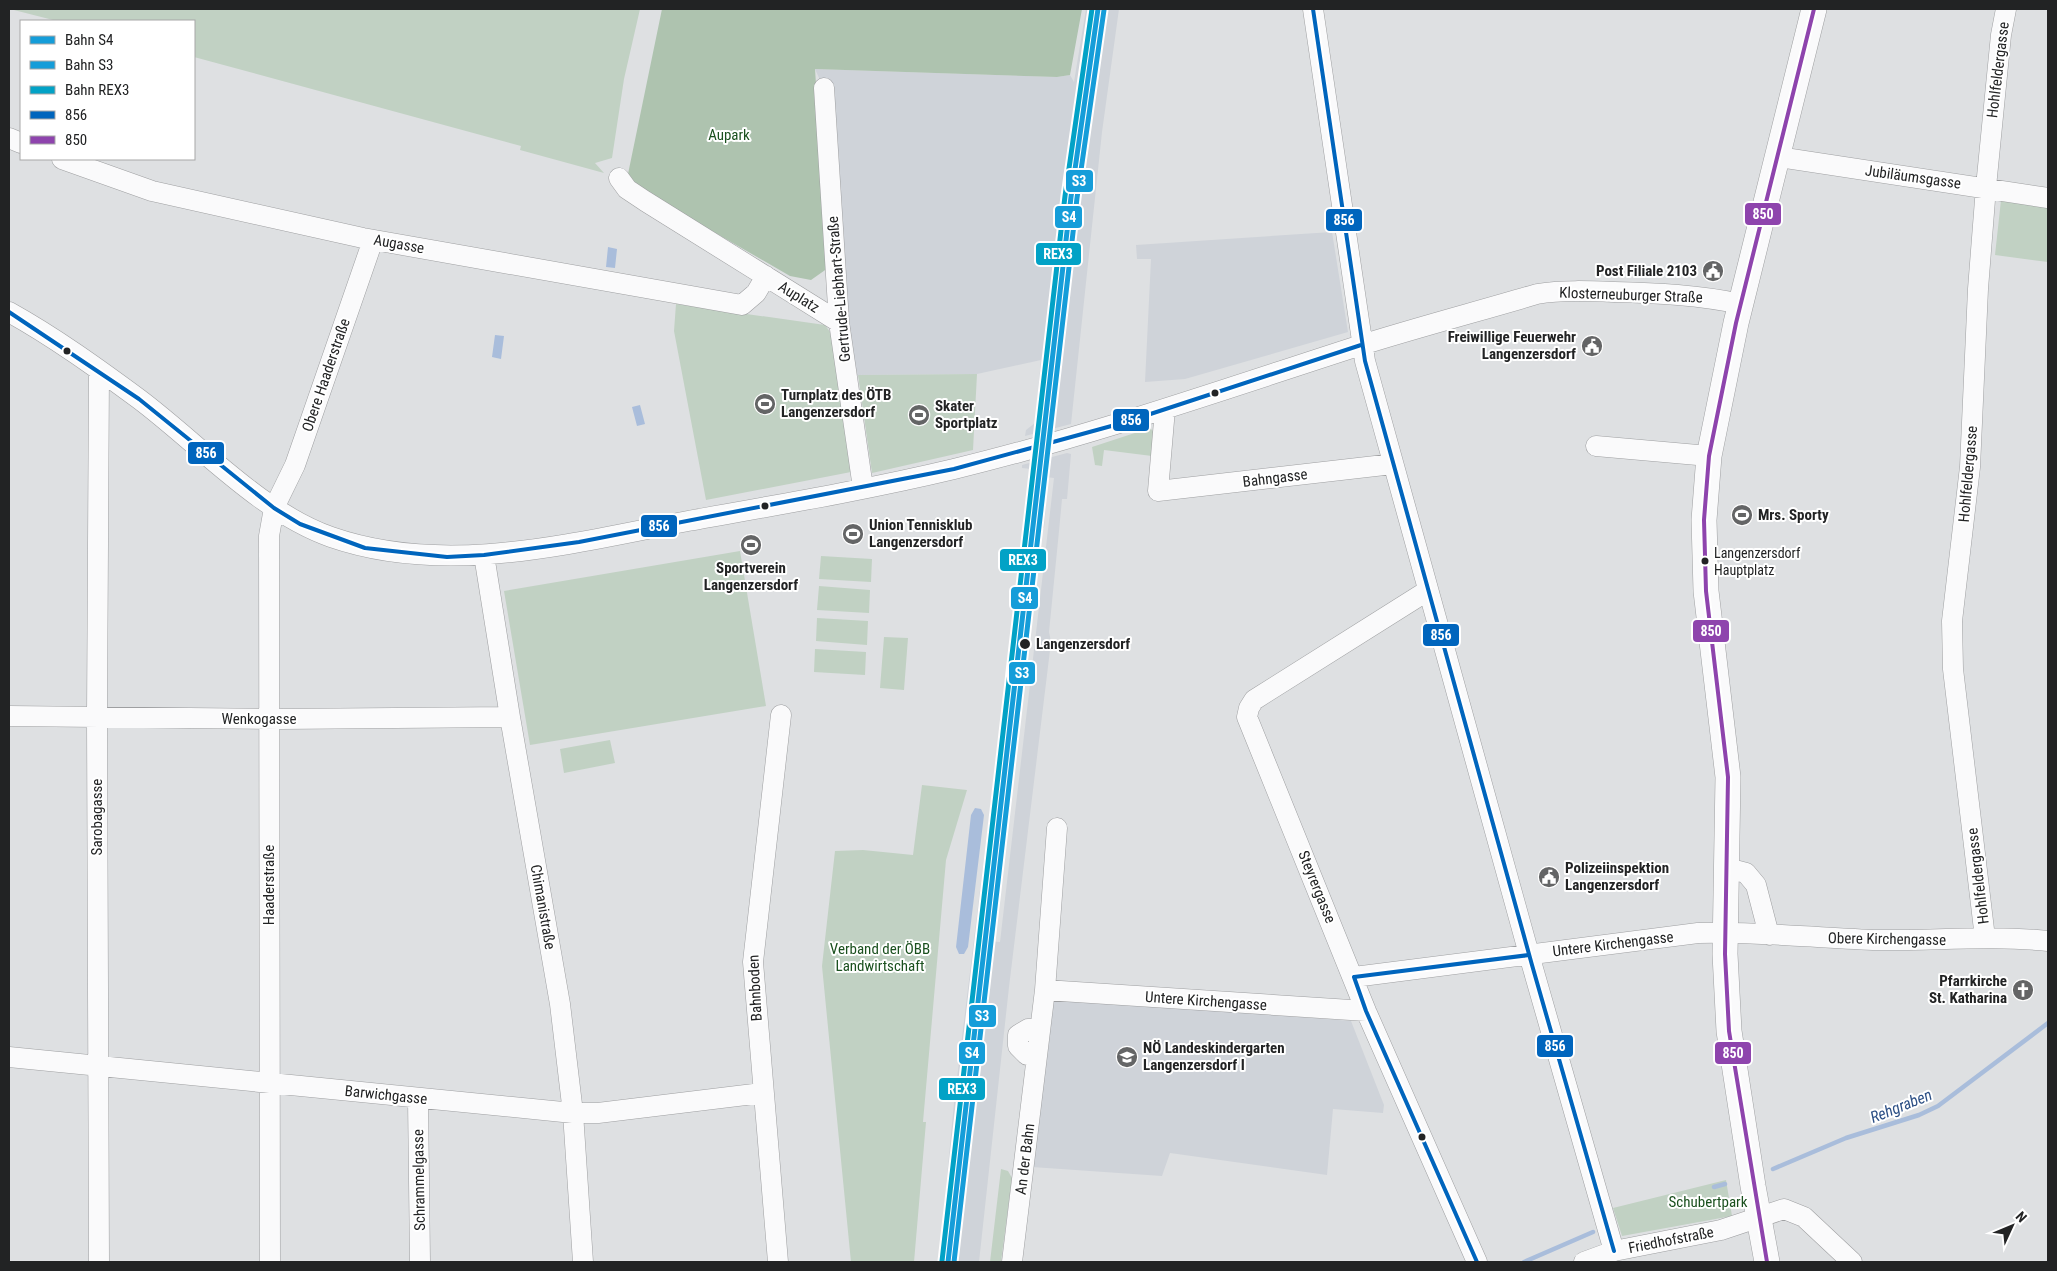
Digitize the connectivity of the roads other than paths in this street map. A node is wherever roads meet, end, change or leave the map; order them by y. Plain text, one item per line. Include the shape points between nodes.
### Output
1 (1313, 9) edge
2 (1814, 9) edge
3 (2006, 9) edge
4 (824, 88) dead end
5 (1778, 156) junction
6 (65, 160) edge
7 (619, 178) dead end
8 (1986, 187) junction
9 (2048, 198) edge
10 (373, 240) junction
11 (766, 276) junction
12 (1741, 304) junction
13 (742, 305) joint
14 (9, 312) edge
15 (840, 322) junction
16 (1361, 345) junction
17 (98, 371) junction
18 (1165, 409) junction
19 (1596, 446) dead end
20 (1709, 456) junction
21 (1392, 464) junction
22 (864, 488) junction
23 (274, 508) junction
24 (484, 555) junction
25 (1428, 591) junction
26 (9, 716) edge
27 (781, 716) dead end
28 (510, 717) junction
29 (96, 718) junction
30 (269, 719) junction
31 (1057, 828) dead end
32 (1727, 868) junction
33 (1725, 932) junction
34 (1769, 935) junction
35 (1985, 938) junction
36 (2048, 942) edge
37 (1529, 955) junction
38 (1354, 977) junction
39 (1045, 990) junction
40 (1366, 1010) junction
41 (9, 1057) edge
42 (98, 1065) junction
43 (268, 1083) junction
44 (762, 1093) junction
45 (418, 1099) junction
46 (573, 1113) junction
47 (1759, 1217) junction
48 (1614, 1251) junction
49 (99, 1262) edge
50 (270, 1262) edge
51 (420, 1262) edge
52 (582, 1262) edge
53 (778, 1262) edge
54 (1012, 1262) edge
55 (1477, 1262) edge
56 (1584, 1262) edge
57 (1767, 1262) edge
58 (1852, 1262) edge

1 - 16 street
2 - 5 main road
3 - 8 street, Hohlfeldergasse
4 - 15 street, Gertrude-Liebhart-Straße
5 - 8 street, Jubiläumsgasse
5 - 12 main road
6 - 10 street, Augasse via 152,191
7 - 11 street via 627,189
8 - 9 street, Jubiläumsgasse
8 - 35 street, Hohlfeldergasse via 1970,459 1952,621 1953,670
10 - 13 street, Augasse
10 - 23 street, Obere Haaderstraße via 295,465
11 - 13 street, Auplatz via 756,293
11 - 15 street, Auplatz
12 - 16 street, Klosterneuburger Straße via 1706,297 1556,291
12 - 20 main road
14 - 17 street, Klosterneuburger Straße
15 - 22 street, Gertrude-Liebhart-Straße
16 - 18 street, Klosterneuburger Straße
16 - 21 street
17 - 23 street, Klosterneuburger Straße via 139,399
17 - 29 street, Sarobagasse
18 - 21 street, Bahngasse via 1158,491
18 - 22 street, Klosterneuburger Straße via 954,469
19 - 20 street
20 - 32 main road via 1704,563 1728,777
21 - 25 street
22 - 24 street, Klosterneuburger Straße via 579,542
23 - 24 street, Klosterneuburger Straße via 300,524 365,548 447,557
23 - 30 street, Haaderstraße via 270,536
24 - 28 street, Chimanistraße
25 - 37 street
25 - 38 street, Steyrergasse via 1254,700 1248,708 1247,717
26 - 29 street, Wenkogasse
27 - 44 street, Bahnboden via 753,941
28 - 30 street, Wenkogasse
28 - 46 street, Chimanistraße via 560,1004
29 - 30 street, Wenkogasse
29 - 42 street, Sarobagasse
30 - 43 street, Haaderstraße
31 - 39 street, An der Bahn
32 - 33 main road
32 - 34 street via 1746,874 1756,885
33 - 34 street, Obere Kirchengasse
33 - 37 street, Untere Kirchengasse via 1698,932
33 - 47 main road via 1729,1031
34 - 35 street, Obere Kirchengasse via 1883,940
35 - 36 street, Obere Kirchengasse
37 - 38 street, Untere Kirchengasse
37 - 48 street
38 - 40 street, Steyrergasse
39 - 40 street, Untere Kirchengasse
39 - 54 street, An der Bahn via 1040,1029 1028,1029 1018,1036 1018,1046 1027,1056 1037,1055
40 - 55 street, Steyrergasse
41 - 42 street, Barwichgasse
42 - 43 street, Barwichgasse
42 - 49 street, Sarobagasse
43 - 45 street, Barwichgasse
43 - 50 street, Haaderstraße
44 - 46 street, Barwichgasse via 598,1113
44 - 53 street, Bahnboden
45 - 46 street, Barwichgasse
45 - 51 street, Schrammelgasse
46 - 52 street, Chimanistraße
47 - 48 street, Friedhofstraße via 1721,1230
47 - 57 main road
47 - 58 street, Friedhofstraße via 1780,1210 1798,1213
48 - 56 street, Friedhofstraße

